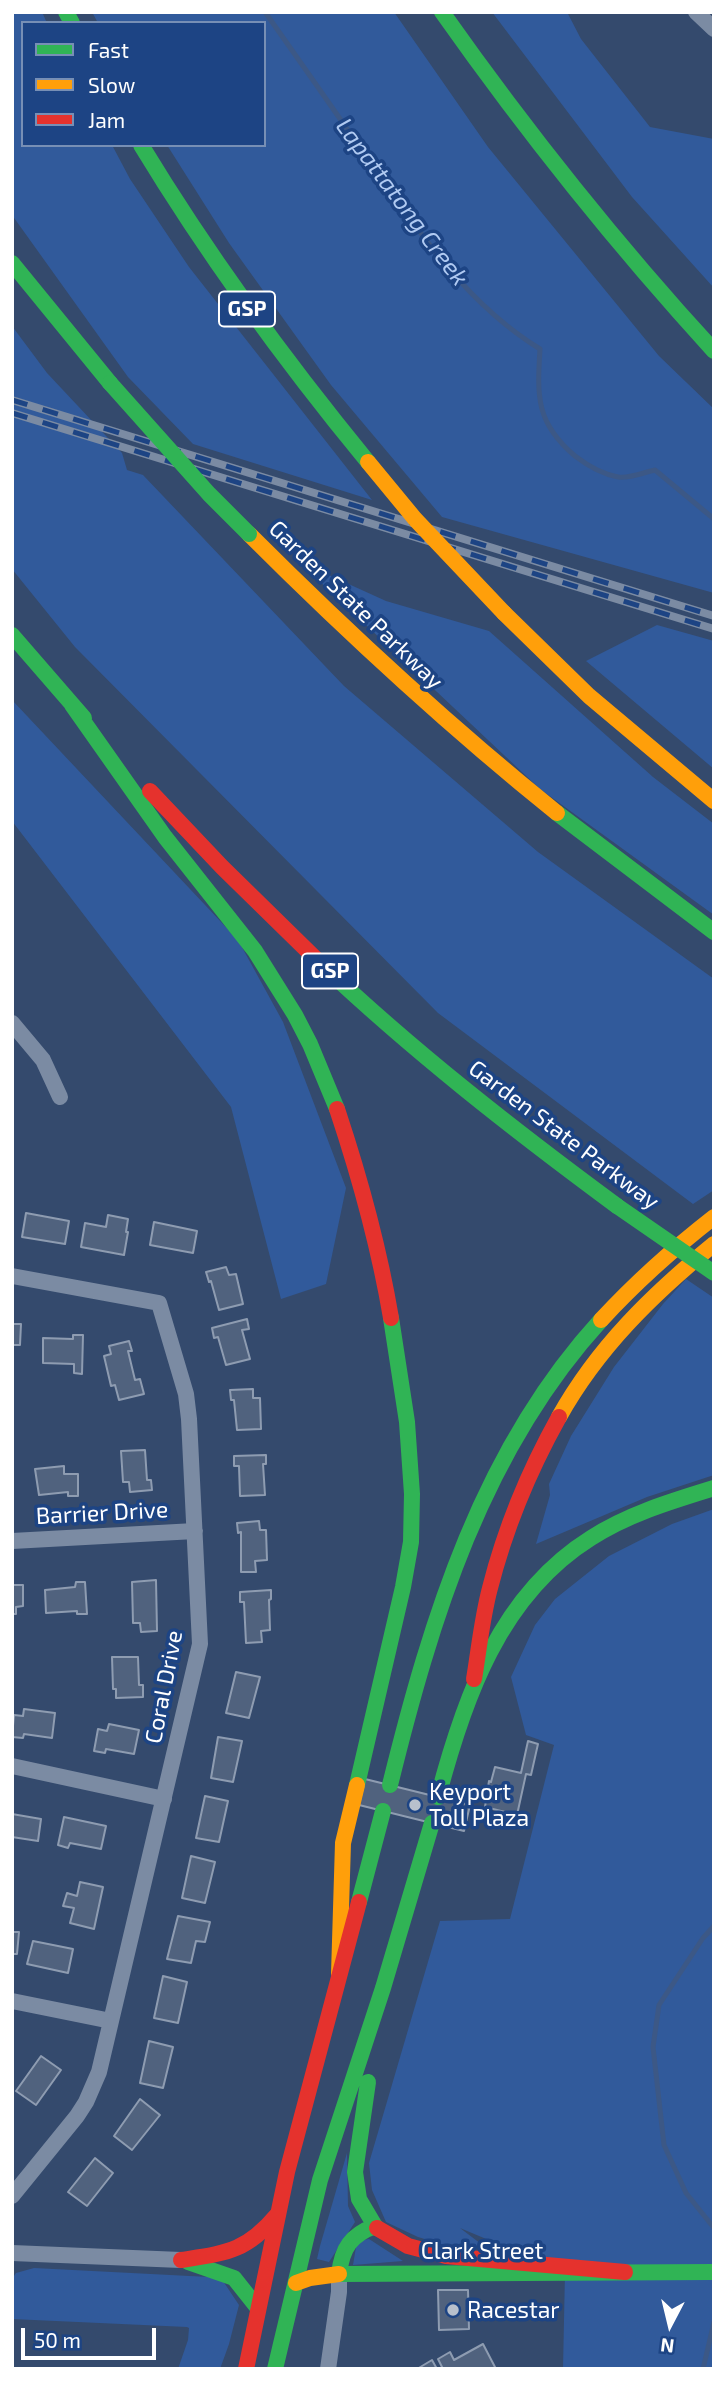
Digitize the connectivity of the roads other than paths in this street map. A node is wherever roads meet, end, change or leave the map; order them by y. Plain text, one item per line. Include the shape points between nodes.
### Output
1 (442, 12) edge
2 (696, 12) edge
3 (714, 29) edge
4 (142, 147) edge
5 (12, 263) edge
6 (714, 351) edge
7 (12, 635) edge
8 (72, 705) junction
9 (714, 801) edge
10 (714, 932) edge
11 (12, 1023) edge
12 (60, 1097) dead end
13 (714, 1217) edge
14 (714, 1244) edge
15 (714, 1273) edge
16 (12, 1276) edge
17 (714, 1488) edge
18 (195, 1531) junction
19 (12, 1541) edge
20 (474, 1679) junction
21 (12, 1766) edge
22 (390, 1785) dead end
23 (438, 1797) dead end
24 (164, 1799) junction
25 (383, 1811) dead end
26 (432, 1823) dead end
27 (339, 1974) junction
28 (383, 1989) junction
29 (12, 2001) edge
30 (111, 2021) junction
31 (12, 2196) edge
32 (277, 2215) junction
33 (375, 2227) junction
34 (12, 2253) edge
35 (181, 2260) junction
36 (625, 2272) junction
37 (713, 2272) edge
38 (339, 2274) junction
39 (296, 2283) junction
40 (257, 2307) junction
41 (243, 2369) edge
42 (275, 2369) edge
43 (328, 2369) edge

1 - 6 main road via 568,183
2 - 3 street
4 - 9 main road, GSP, bridge via 248,311 415,519 589,696
5 - 10 main road, Garden State Parkway, bridge via 209,494 378,661 598,847
7 - 8 main road, Garden State Parkway / GSP
8 - 15 main road, Garden State Parkway / GSP, bridge via 217,860 343,983 452,1080 617,1206
8 - 27 main road via 164,837 254,951 295,1016 341,1119 384,1277 407,1422 411,1542 343,1843
11 - 12 street via 43,1060
13 - 22 main road via 664,1256 597,1323 555,1377 514,1443 453,1568
14 - 20 main road via 662,1286 624,1325 589,1367 560,1413 529,1478 494,1573
16 - 18 street, Coral Drive via 159,1303 186,1394
17 - 20 main road via 616,1524 570,1553 530,1590
18 - 19 street, Barrier Drive
18 - 24 street, Coral Drive via 200,1644
20 - 23 main road
21 - 24 street
24 - 30 street, Coral Drive
25 - 27 main road
26 - 28 main road
27 - 32 main road
28 - 33 main road via 355,2172 359,2199
28 - 39 main road via 320,2180
29 - 30 street
30 - 31 street, Coral Drive via 99,2072 86,2102
32 - 35 main road via 265,2231 240,2249
32 - 40 main road
33 - 36 main road, Clark Street via 398,2242 432,2252
33 - 38 main road via 351,2237 341,2256
34 - 35 street
35 - 40 main road via 234,2278
36 - 37 main road, Clark Street
36 - 38 main road, Clark Street
38 - 39 main road, Clark Street
38 - 43 street
39 - 42 main road
40 - 41 main road

